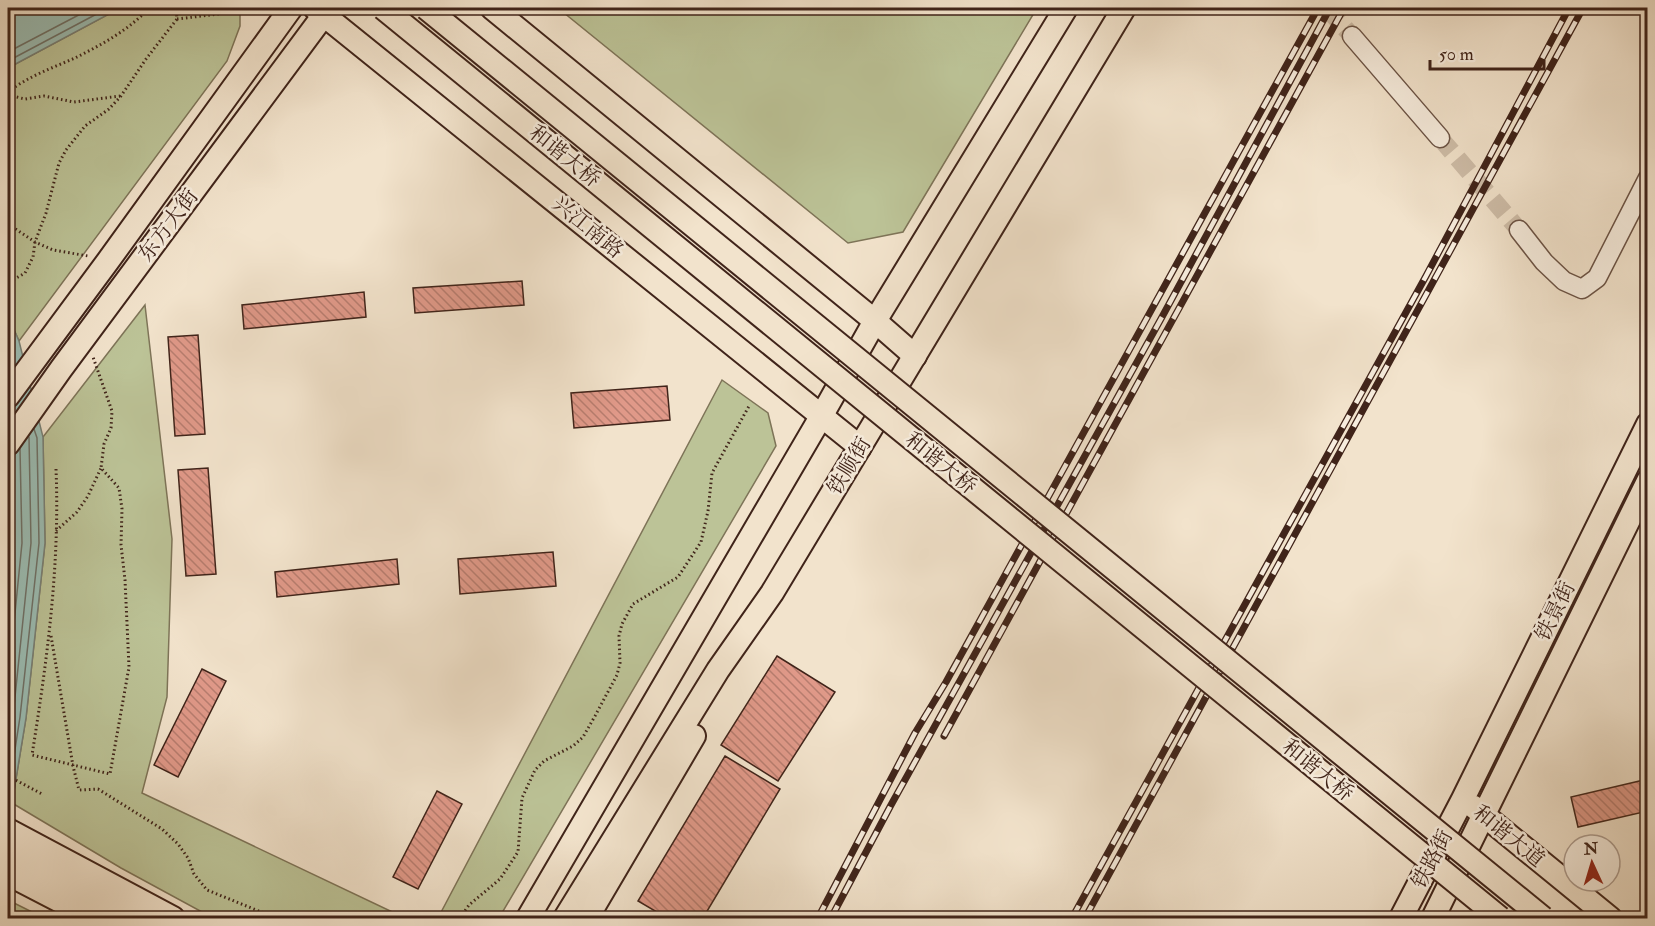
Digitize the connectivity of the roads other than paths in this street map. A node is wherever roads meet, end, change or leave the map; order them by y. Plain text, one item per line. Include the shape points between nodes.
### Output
1 (291, 8) edge
2 (383, 8) edge
3 (426, 8) edge
4 (492, 8) edge
5 (1066, 8) edge
6 (1124, 8) edge
7 (323, 10) edge
8 (1352, 36) tunnel mouth
9 (1440, 138) tunnel mouth
10 (1647, 178) edge
11 (1520, 230) tunnel mouth
12 (875, 321) junction
13 (915, 356) junction
14 (8, 396) edge
15 (822, 416) junction
16 (1647, 424) edge
17 (8, 444) edge
18 (860, 447) junction
19 (1647, 481) edge
20 (772, 593) junction
21 (1463, 799) junction
22 (1484, 816) junction
23 (8, 830) edge
24 (8, 850) edge
25 (8, 874) edge
26 (1411, 914) edge
27 (93, 918) edge
28 (137, 918) edge
29 (173, 918) edge
30 (528, 918) edge
31 (565, 918) edge
32 (587, 918) edge
33 (1433, 918) edge
34 (1500, 918) edge
35 (1543, 918) edge
36 (1610, 918) edge

1 - 14 main road, 东方大街
2 - 34 main road, 和谐大桥, bridge
3 - 35 main road, 和谐大桥, bridge
4 - 12 main road
5 - 12 main road
6 - 13 main road, 铁顺街
7 - 15 main road, 兴江南路
7 - 17 main road, 东方大街
8 - 9 lane
10 - 11 lane via 1597,278 1582,289 1564,281 1544,262
12 - 13 main road
12 - 15 main road
13 - 18 main road, 铁顺街
15 - 18 main road, 兴江南路
15 - 30 main road
16 - 21 main road, 铁景街
18 - 20 main road, 铁顺街
19 - 22 main road, 铁景街
20 - 31 main road, 铁顺街 via 718,670
20 - 32 main road via 677,768
21 - 22 main road, 和谐大道
21 - 26 main road, 铁路街
22 - 33 main road, 铁路街
22 - 36 main road, 和谐大道
23 - 29 main road
24 - 28 main road
25 - 27 main road

